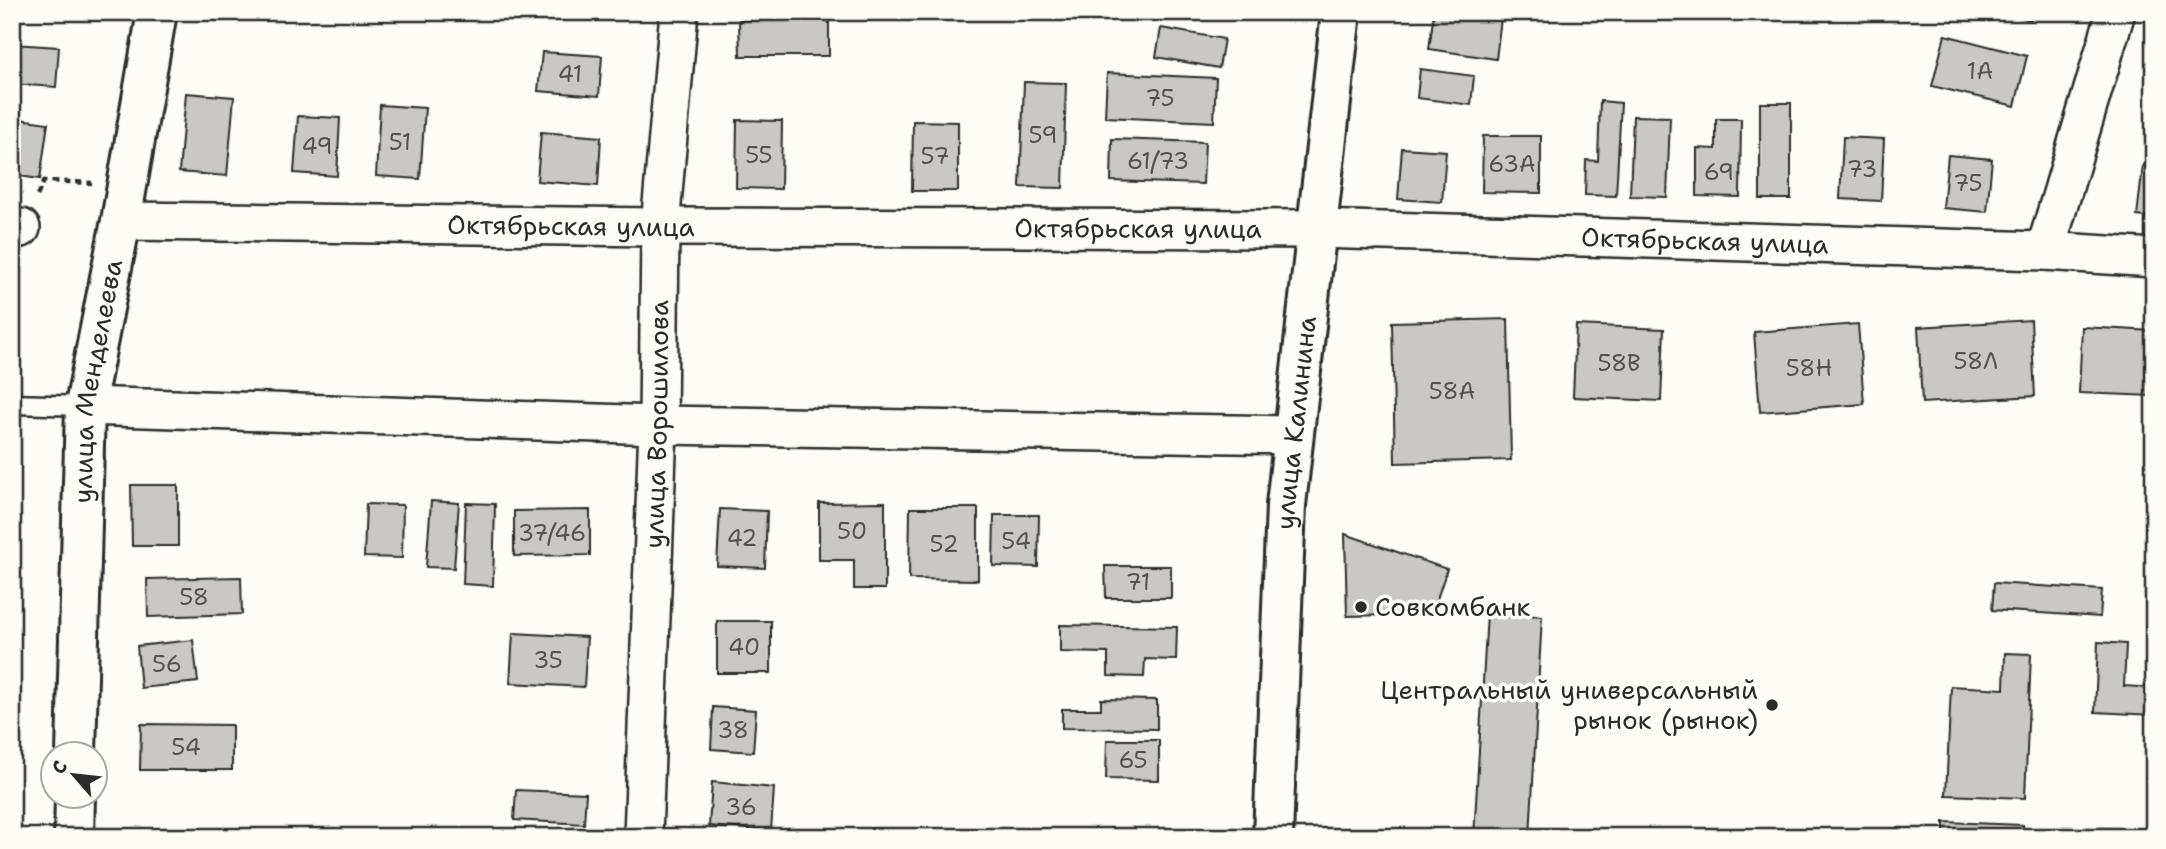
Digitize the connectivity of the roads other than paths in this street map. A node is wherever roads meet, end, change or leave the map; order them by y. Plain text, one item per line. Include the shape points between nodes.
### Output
1 (157, 12) edge
2 (679, 12) edge
3 (1342, 12) edge
4 (2116, 12) edge
5 (124, 202) junction
6 (660, 227) junction
7 (1317, 229) junction
8 (2045, 251) junction
9 (2154, 258) edge
10 (12, 404) edge
11 (85, 406) junction
12 (658, 425) junction
13 (1294, 435) junction
14 (76, 740) edge
15 (75, 810) edge
16 (74, 837) edge
17 (643, 837) edge
18 (1273, 837) edge

1 - 5 street, улица Менделеева
2 - 6 street, улица Ворошилова
3 - 7 street, улица Калинина
4 - 8 street
5 - 6 street, Октябрьская улица
5 - 11 street, улица Менделеева
6 - 7 street, Октябрьская улица
6 - 12 street, улица Ворошилова
7 - 8 street, Октябрьская улица
7 - 13 street, улица Калинина
8 - 9 street, Октябрьская улица
10 - 11 lane
11 - 12 street
11 - 14 street, улица Менделеева
12 - 13 street
12 - 17 street, улица Ворошилова
13 - 18 street, улица Калинина via 1286,505
15 - 16 street

